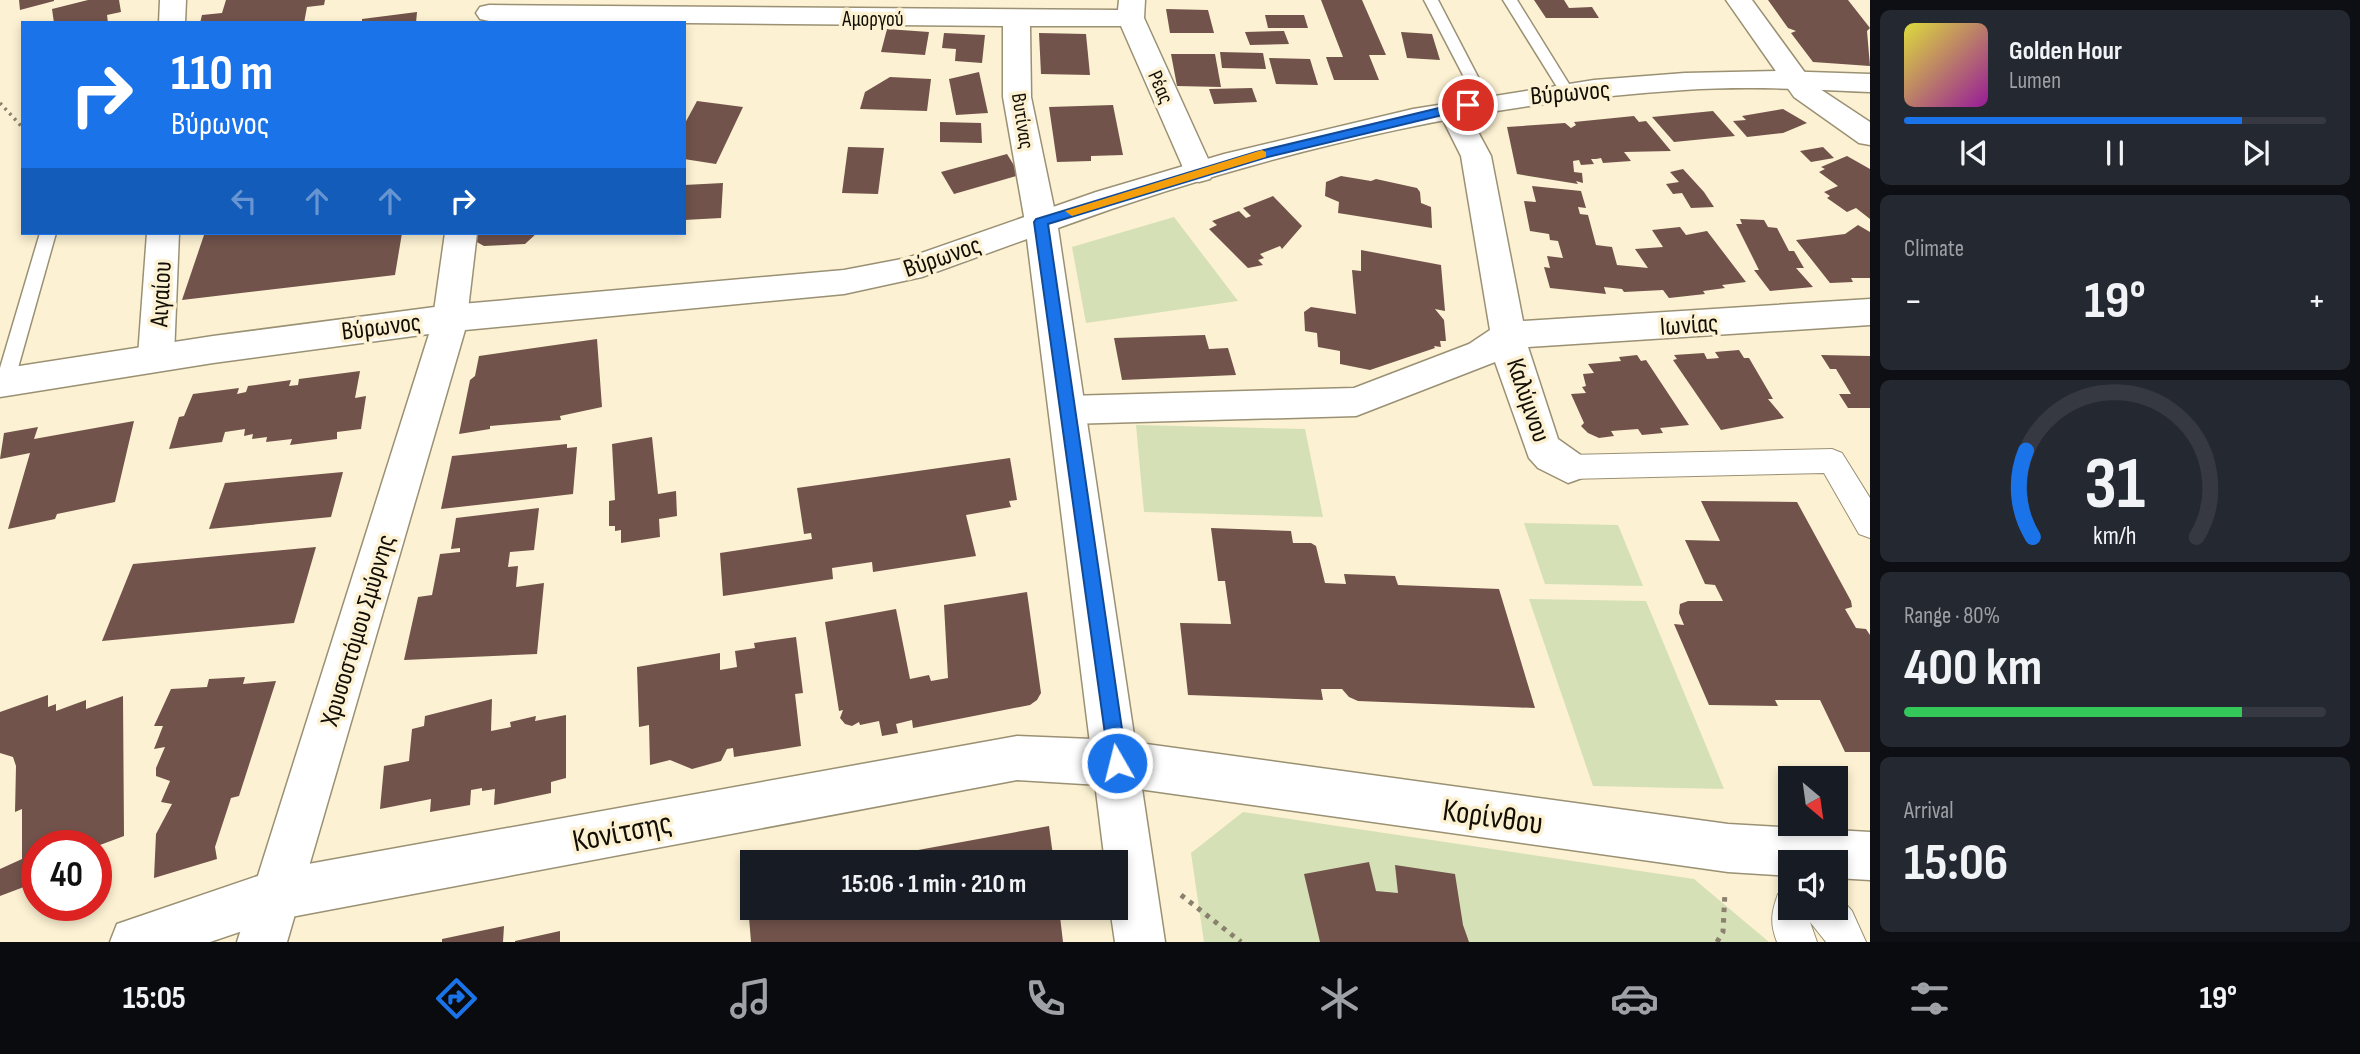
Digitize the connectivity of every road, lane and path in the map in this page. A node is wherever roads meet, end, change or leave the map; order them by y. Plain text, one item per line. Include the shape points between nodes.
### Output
1 (173, 0) edge
2 (1431, 0) edge
3 (1510, 0) edge
4 (1738, 0) edge
5 (697, 9) edge
6 (1131, 9) edge
7 (489, 12) edge
8 (1016, 20) junction
9 (172, 21) edge
10 (1791, 77) junction
11 (1870, 83) edge
12 (1567, 92) junction
13 (1484, 102) junction
14 (0, 103) edge
15 (1452, 108) junction
16 (21, 126) edge
17 (1870, 136) edge
18 (1199, 172) junction
19 (1041, 222) junction
20 (47, 235) edge
21 (163, 235) edge
22 (461, 235) edge
23 (1870, 312) edge
24 (450, 318) junction
25 (1511, 349) junction
26 (156, 356) junction
27 (3, 382) edge
28 (1067, 410) junction
29 (1568, 467) joint
30 (1870, 525) edge
31 (1117, 763) junction
32 (1870, 856) edge
33 (1778, 857) edge
34 (1848, 857) edge
35 (1129, 875) junction
36 (275, 895) junction
37 (1791, 920) edge
38 (1834, 920) edge
39 (135, 942) edge
40 (262, 942) edge
41 (1140, 942) edge
42 (1241, 942) edge
43 (1797, 942) edge
44 (1846, 942) edge

1 - 9 street
2 - 13 lane
3 - 12 lane
4 - 10 street
5 - 7 street, Αμοργού
5 - 8 street, Αμοργού
6 - 8 street, Αμοργού
6 - 18 street, Ρέας
8 - 19 street, Βυτίνας via 1017,97
10 - 11 street, Βύρωνος
10 - 12 street, Βύρωνος
10 - 17 street
12 - 13 street, Βύρωνος
13 - 15 street, Βύρωνος
14 - 16 path
15 - 18 street, Βύρωνος
15 - 25 street, Καλύμνου via 1476,156
18 - 19 street, Βύρωνος
19 - 24 street, Βύρωνος via 915,267 859,280
19 - 28 street, Βυτίνας
20 - 27 lane
21 - 26 street, Αιγαίου
22 - 24 street, Χρυσοστόμου Σμύρνης
23 - 25 street, Ιωνίας
24 - 26 street, Βύρωνος
24 - 36 street, Χρυσοστόμου Σμύρνης
25 - 28 street via 1482,353 1356,402
25 - 29 street, Καλύμνου via 1542,447
26 - 27 street, Βύρωνος
28 - 31 street, Βυτίνας
29 - 30 street, Καλύμνου via 1832,461
31 - 33 street, Κορίνθου
31 - 35 street, Βυτίνας
31 - 36 street, Κονίτσης via 1017,758
32 - 34 street, Κορίνθου
35 - 41 street, Βυτίνας
35 - 42 path via 1180,894
36 - 39 street, Κονίτσης
36 - 40 street, Χρυσοστόμου Σμύρνης
37 - 43 street
38 - 44 street

